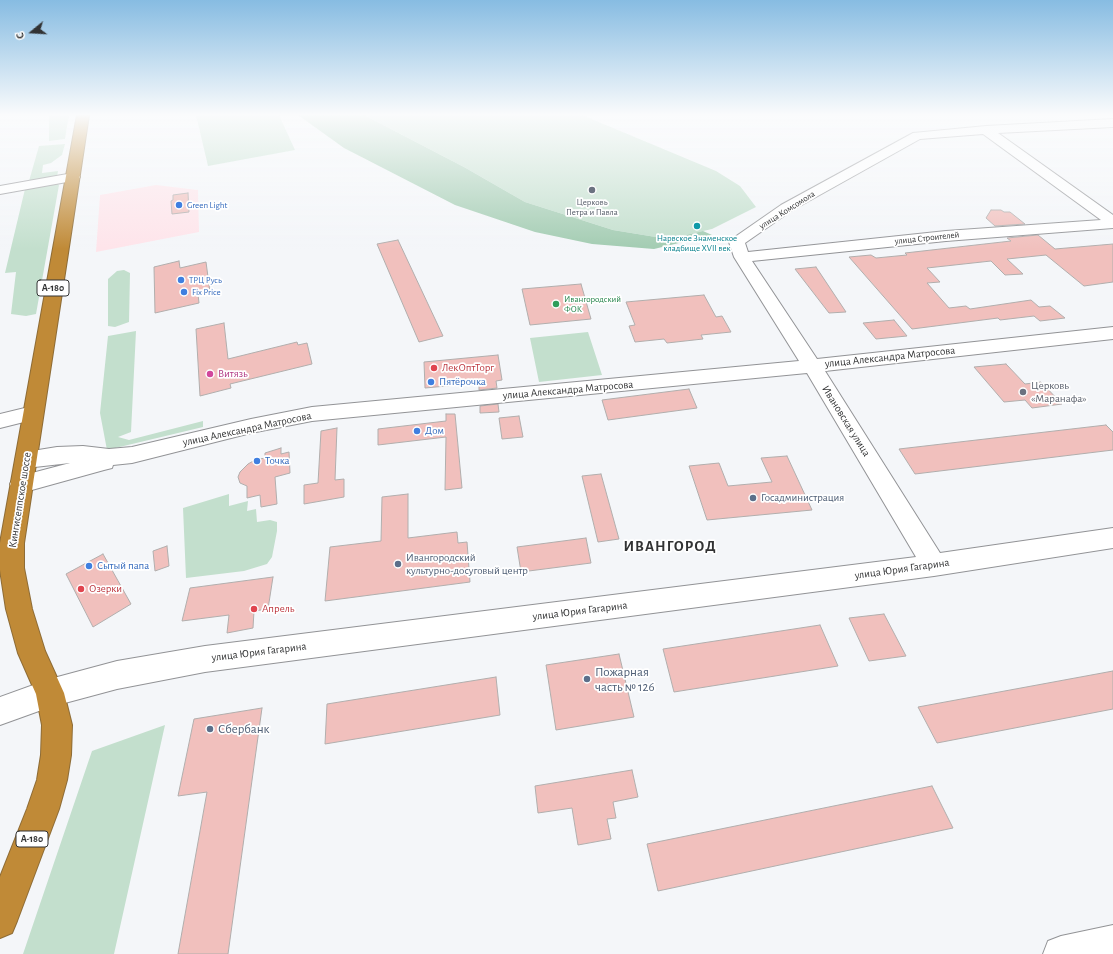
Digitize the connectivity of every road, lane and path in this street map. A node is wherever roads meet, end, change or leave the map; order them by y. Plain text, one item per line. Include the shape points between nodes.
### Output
1 (76, 160) edge
2 (874, 160) edge
3 (1026, 160) edge
4 (73, 177) junction
5 (0, 190) edge
6 (1113, 223) edge
7 (742, 257) junction
8 (1113, 333) edge
9 (812, 366) junction
10 (34, 413) junction
11 (0, 420) edge
12 (132, 455) junction
13 (26, 460) junction
14 (21, 484) junction
15 (1113, 538) edge
16 (6, 553) edge
17 (934, 565) junction
18 (50, 693) junction
19 (0, 711) edge
20 (0, 921) edge
21 (1113, 943) edge
22 (1061, 954) edge

1 - 4 highway, Кингисеппское шоссе / А-180
2 - 7 street, улица Комсомола via 786,208 737,242
3 - 6 street
4 - 5 street
4 - 10 highway, Кингисеппское шоссе / А-180
6 - 7 street, улица Строителей via 946,236
7 - 9 street, Ивановская улица
8 - 9 street, улица Александра Матросова
9 - 12 street, улица Александра Матросова via 312,414 215,434
9 - 17 street, Ивановская улица
10 - 11 street
10 - 13 highway, Кингисеппское шоссе / А-180
12 - 13 street, улица Александра Матросова via 57,455
12 - 14 street
13 - 14 highway, Кингисеппское шоссе / А-180
14 - 16 highway, Кингисеппское шоссе / А-180
15 - 17 street, улица Юрия Гагарина
16 - 18 highway, Кингисеппское шоссе / А-180 via 12,568 19,609 32,653
17 - 18 street, улица Юрия Гагарина via 205,659 117,675
18 - 19 street, улица Юрия Гагарина
18 - 20 highway, Кингисеппское шоссе / А-180 via 56,725 56,755 52,780
21 - 22 street

